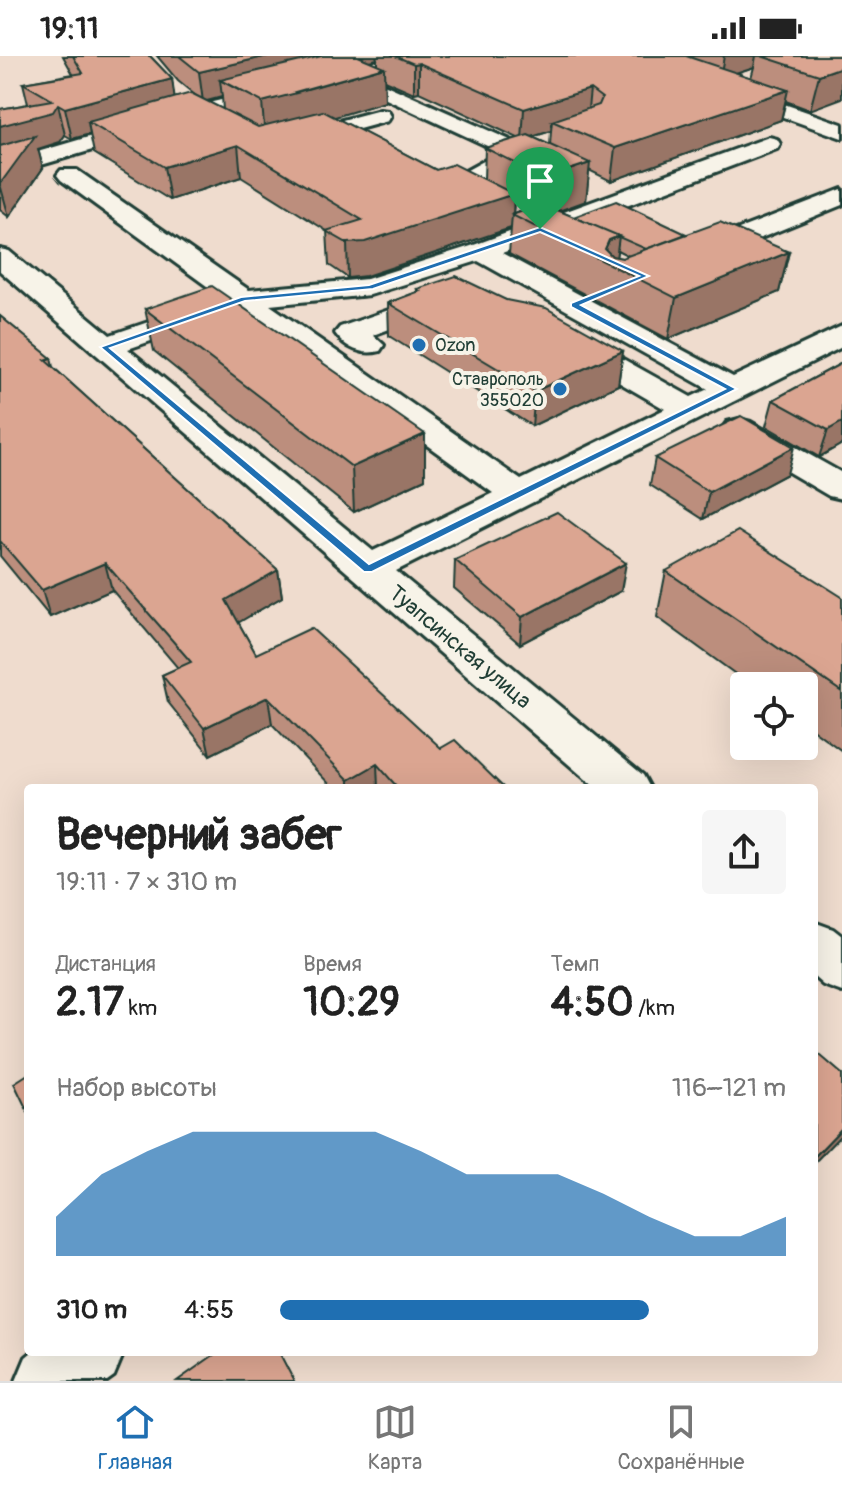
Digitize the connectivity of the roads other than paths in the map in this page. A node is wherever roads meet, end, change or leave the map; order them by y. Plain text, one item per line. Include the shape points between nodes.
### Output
1 (380, 67) edge
2 (747, 79) edge
3 (304, 86) edge
4 (176, 94) edge
5 (195, 113) junction
6 (380, 116) dead end
7 (154, 126) junction
8 (222, 127) edge
9 (842, 131) edge
10 (179, 138) edge
11 (545, 143) edge
12 (769, 144) dead end
13 (263, 149) edge
14 (518, 152) junction
15 (0, 170) edge
16 (69, 175) dead end
17 (842, 196) edge
18 (540, 229) junction
19 (580, 247) edge
20 (480, 252) junction
21 (0, 257) edge
22 (673, 264) edge
23 (603, 293) edge
24 (244, 299) junction
25 (469, 301) edge
26 (574, 305) junction
27 (540, 329) edge
28 (840, 338) edge
29 (104, 347) junction
30 (331, 361) junction
31 (732, 389) junction
32 (694, 408) junction
33 (842, 488) edge
34 (519, 495) junction
35 (368, 569) junction
36 (622, 784) edge
37 (818, 948) edge
38 (842, 968) edge
39 (84, 1356) edge
40 (50, 1381) edge

1 - 14 street via 342,76
2 - 9 street via 713,86
3 - 5 street
4 - 5 street
5 - 7 street
5 - 8 street
6 - 13 street
7 - 10 street
7 - 15 street
11 - 14 street
12 - 18 street
14 - 18 street via 458,185
16 - 24 street
17 - 22 street
18 - 19 street
18 - 20 street
20 - 24 street via 370,287
20 - 26 street
21 - 29 street, Туапсинская улица
23 - 26 street
24 - 29 street
24 - 30 street
25 - 30 street via 457,295 350,333 369,345
26 - 31 street
27 - 32 street via 553,331
28 - 31 street
29 - 35 street, Туапсинская улица
30 - 34 street
31 - 32 street
32 - 33 street
32 - 34 street
34 - 35 street
35 - 36 street, Туапсинская улица
37 - 38 street
39 - 40 street

